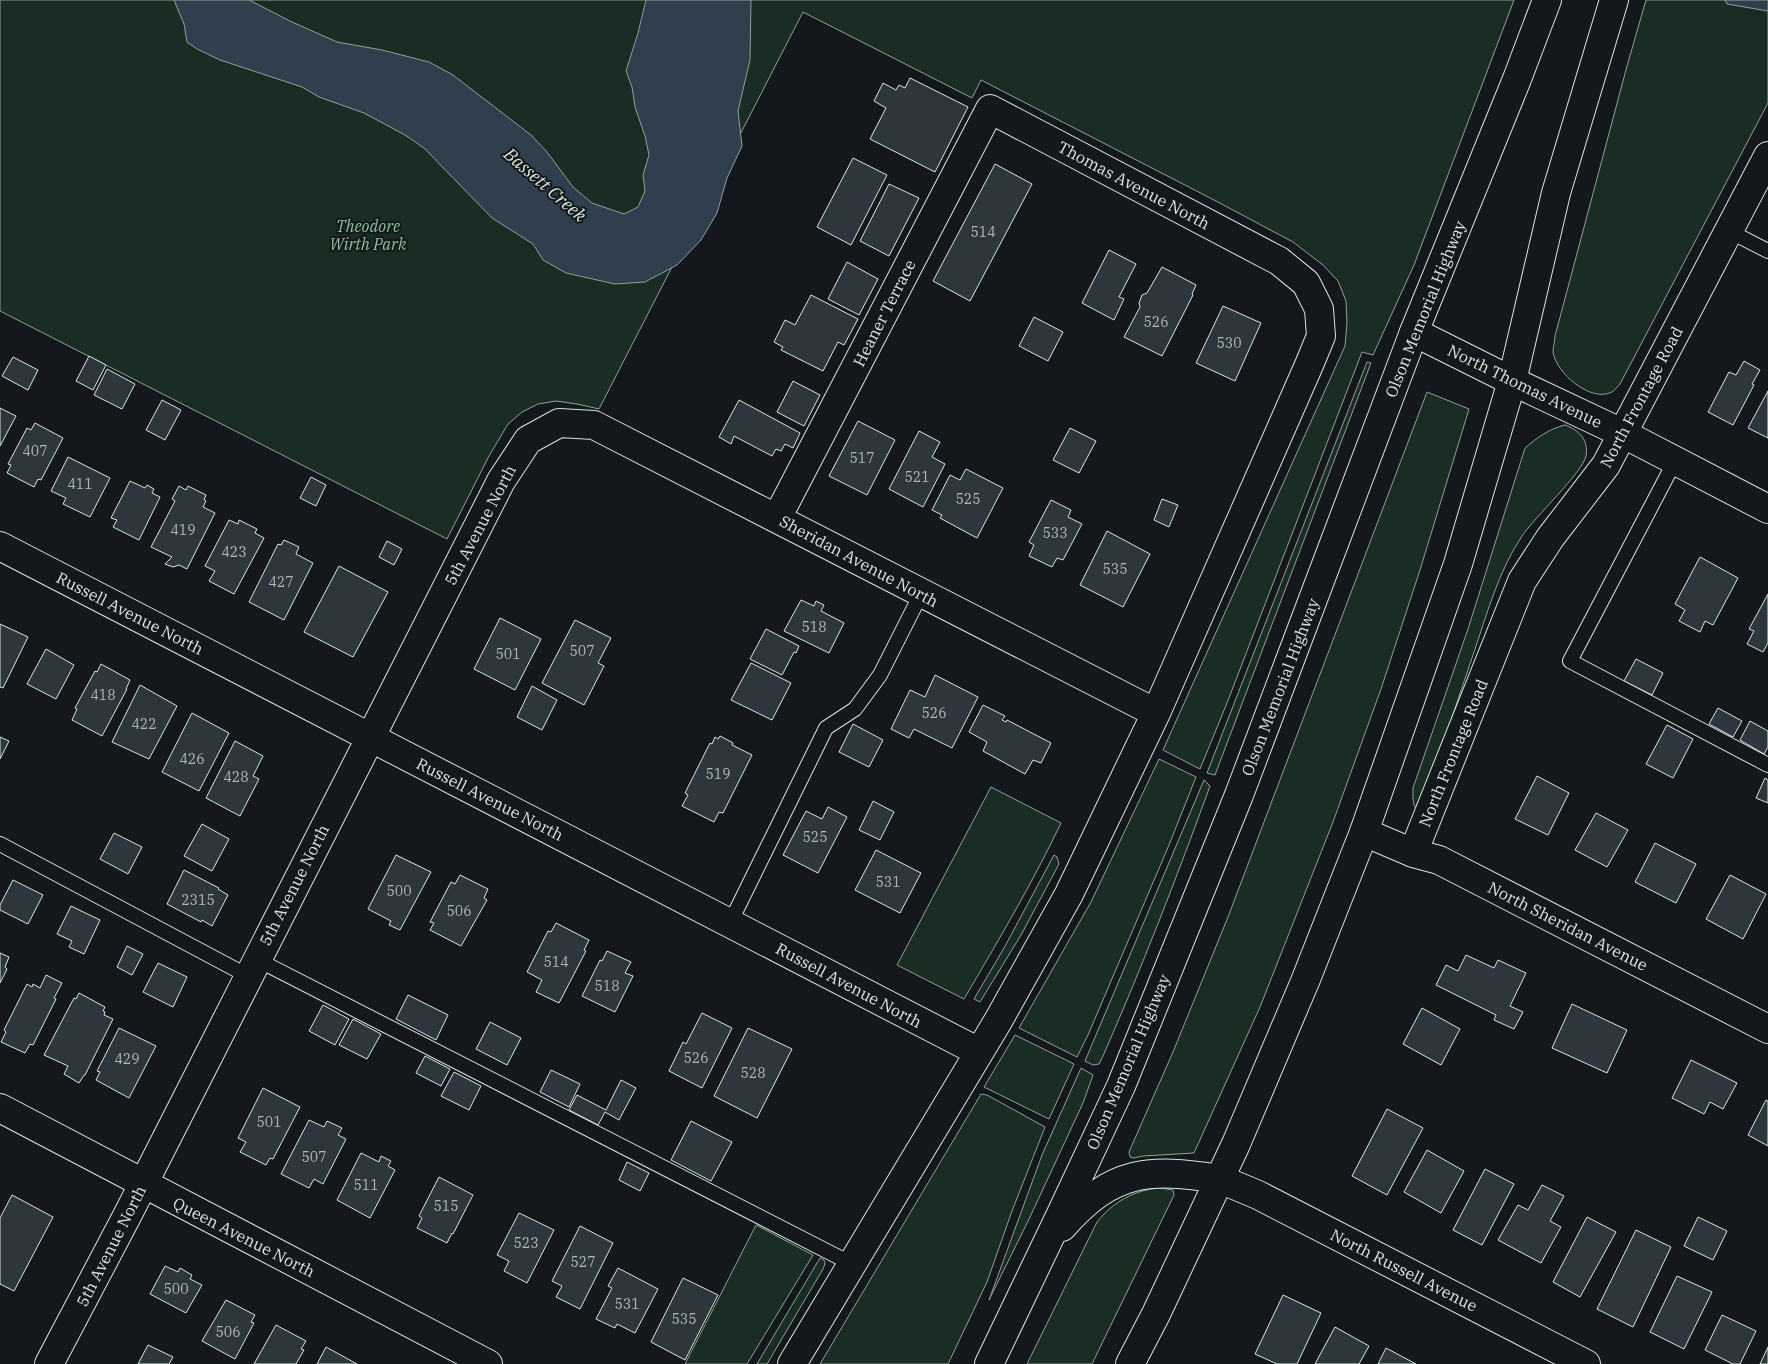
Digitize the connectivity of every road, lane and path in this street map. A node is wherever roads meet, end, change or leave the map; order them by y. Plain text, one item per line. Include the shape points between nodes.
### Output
1 (1547, 0) edge
2 (1614, 0) edge
3 (990, 109) joint
4 (1768, 156) edge
5 (1729, 231) junction
6 (1768, 251) edge
7 (1414, 332) junction
8 (1512, 381) junction
9 (559, 422) joint
10 (1622, 433) junction
11 (1675, 460) junction
12 (1768, 509) edge
13 (778, 518) junction
14 (0, 546) edge
15 (921, 594) junction
16 (1156, 713) junction
17 (370, 737) junction
18 (1768, 765) edge
19 (1364, 832) junction
20 (0, 844) edge
21 (1412, 854) junction
22 (730, 923) junction
23 (252, 967) junction
24 (1768, 1029) edge
25 (979, 1052) junction
26 (0, 1108) edge
27 (1220, 1179) junction
28 (143, 1184) junction
29 (1046, 1247) junction
30 (852, 1264) junction
31 (49, 1364) edge
32 (488, 1364) edge
33 (792, 1364) edge
34 (990, 1364) edge
35 (1130, 1364) edge
36 (1586, 1364) edge

1 - 7 street, Olson Memorial Highway
2 - 8 street via 1556,193
3 - 13 street, Heaner Terrace
3 - 16 street, Thomas Avenue North via 1279,261 1306,283 1319,309 1321,336
4 - 5 street, North Frontage Road
5 - 6 lane
5 - 10 street, North Frontage Road
7 - 8 street, North Thomas Avenue
7 - 29 street, Olson Memorial Highway via 1239,795 1120,1086
8 - 10 street, North Thomas Avenue
8 - 19 street via 1458,564
9 - 13 street, Sheridan Avenue North via 594,425
9 - 17 street, 5th Avenue North via 528,440 501,480
10 - 11 street, North Thomas Avenue
10 - 21 street, North Frontage Road via 1606,465 1550,538 1522,581
11 - 12 street, North Thomas Avenue
11 - 18 lane via 1570,661
13 - 15 street, Sheridan Avenue North
14 - 17 street, Russell Avenue North
15 - 16 street, Sheridan Avenue North
15 - 22 lane via 880,676 855,709 826,728
16 - 25 street, Thomas Avenue North via 1070,894
17 - 22 street, Russell Avenue North
17 - 23 street, 5th Avenue North
19 - 21 street, North Sheridan Avenue
19 - 27 street via 1306,979
20 - 23 lane
21 - 24 street, North Sheridan Avenue via 1439,860
22 - 25 street, Russell Avenue North
23 - 28 street, 5th Avenue North
23 - 30 lane
25 - 30 street, Thomas Avenue North
26 - 28 street, Queen Avenue North
27 - 29 street, North Russell Avenue via 1159,1173 1126,1179 1088,1201
27 - 35 street
27 - 36 street, North Russell Avenue via 1266,1199
28 - 31 street, 5th Avenue North
28 - 32 street, Queen Avenue North
29 - 34 street, Olson Memorial Highway
30 - 33 street, Thomas Avenue North

